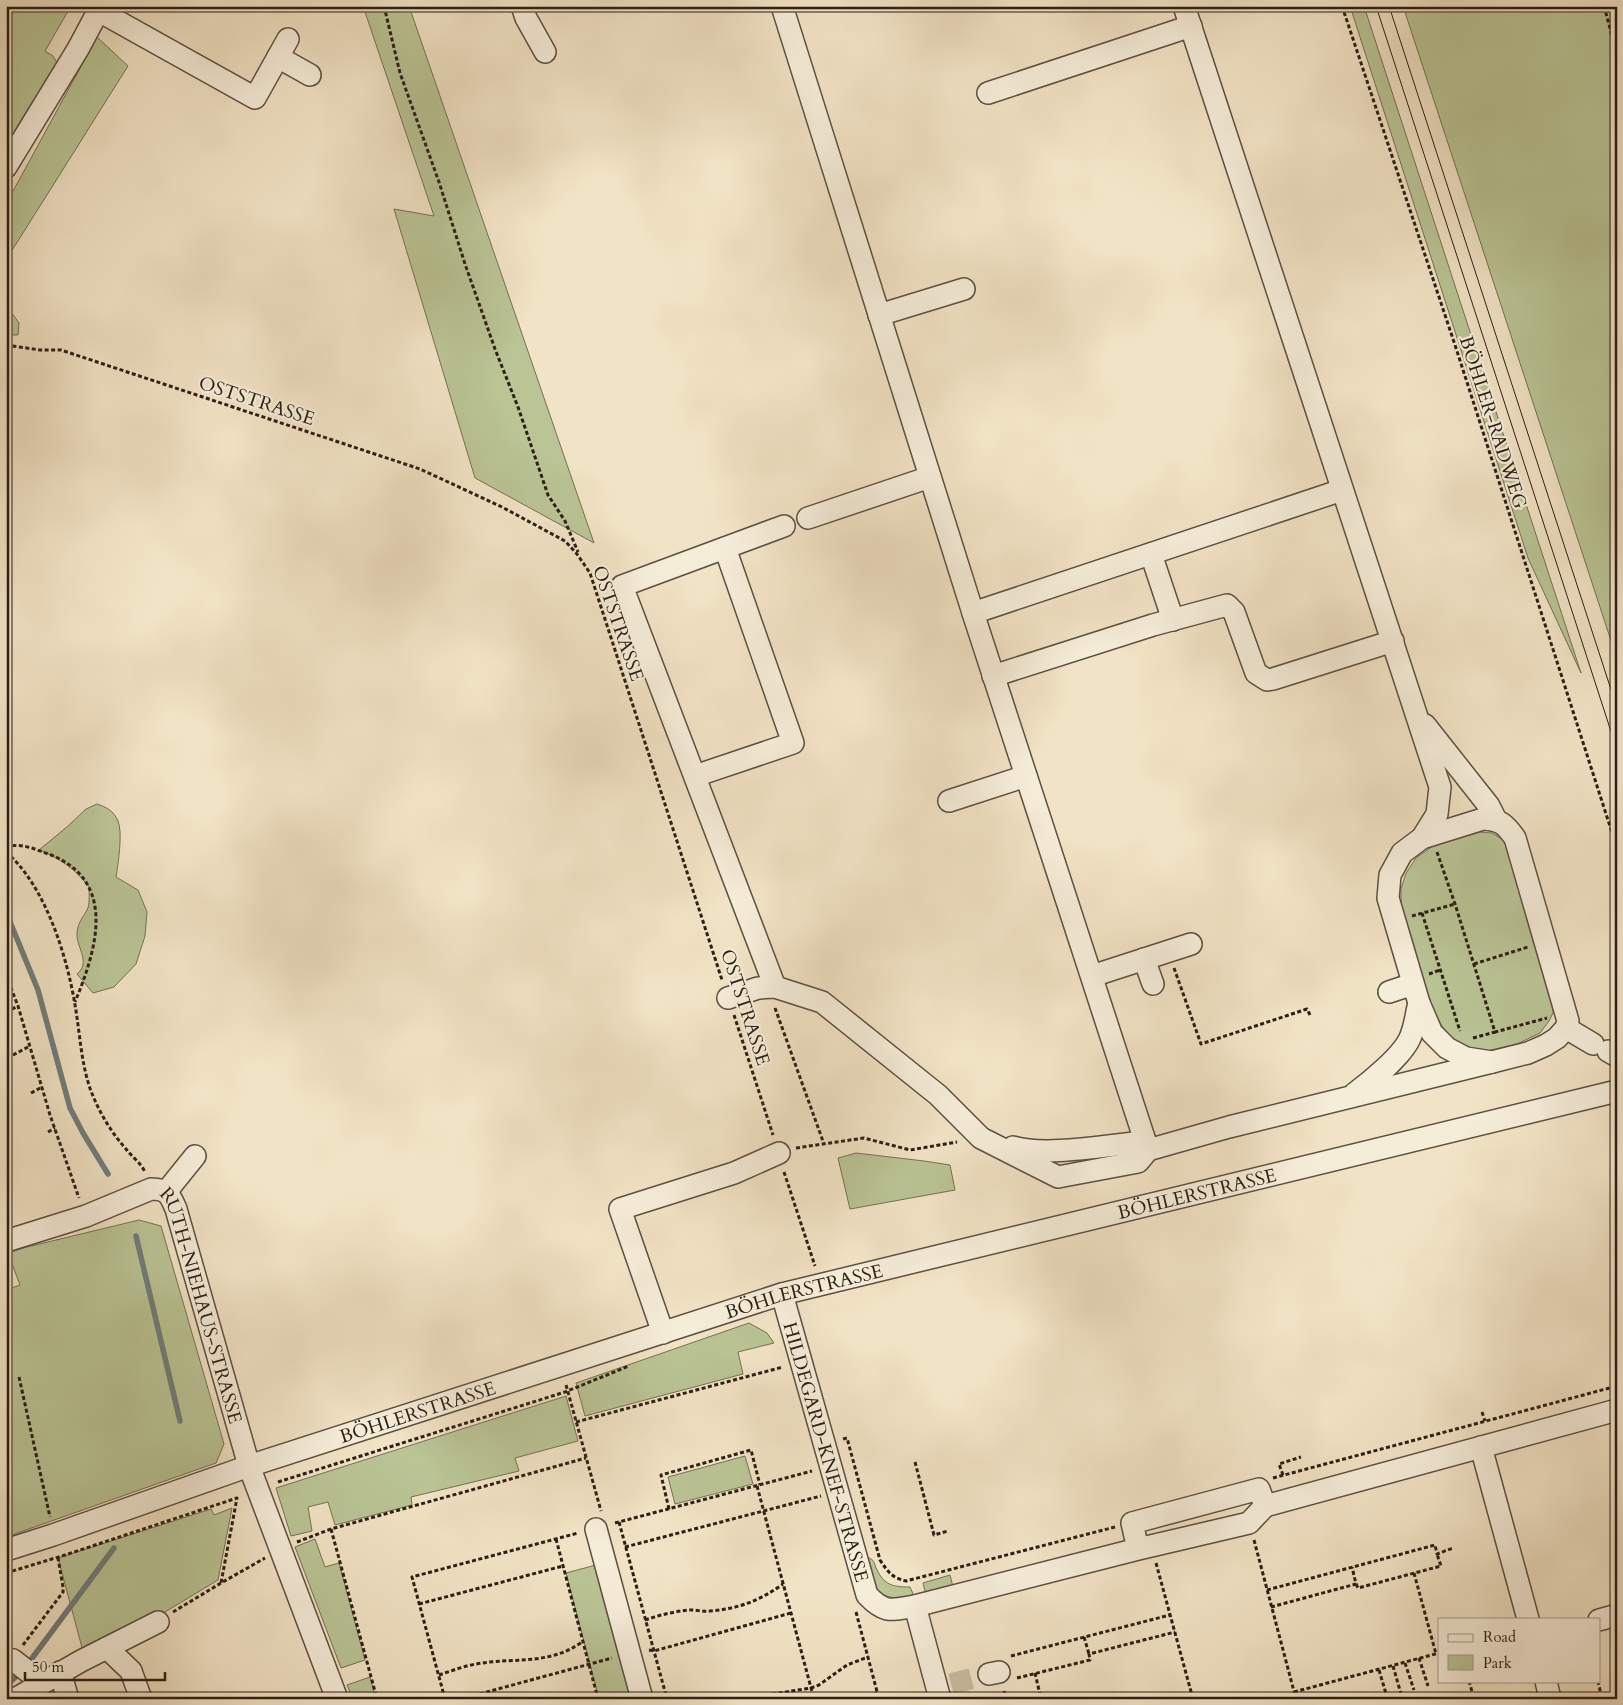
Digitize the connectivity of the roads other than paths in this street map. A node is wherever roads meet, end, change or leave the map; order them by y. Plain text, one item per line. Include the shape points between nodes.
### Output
1 (522, 6) edge
2 (782, 6) edge
3 (100, 8) edge
4 (1188, 16) edge
5 (545, 52) dead end
6 (310, 74) dead end
7 (988, 94) dead end
8 (6, 166) edge
9 (964, 289) dead end
10 (879, 315) junction
11 (930, 477) junction
12 (1342, 490) junction
13 (808, 518) dead end
14 (784, 526) dead end
15 (725, 548) junction
16 (1151, 554) junction
17 (973, 613) junction
18 (1173, 620) junction
19 (1393, 641) junction
20 (993, 676) junction
21 (1418, 715) junction
22 (695, 776) junction
23 (1026, 776) junction
24 (949, 801) dead end
25 (1496, 820) junction
26 (1422, 838) junction
27 (1191, 944) dead end
28 (1144, 960) junction
29 (1092, 976) junction
30 (1153, 984) dead end
31 (775, 987) junction
32 (1389, 992) dead end
33 (1416, 994) junction
34 (728, 998) road end
35 (1567, 1024) junction
36 (1606, 1050) edge
37 (1492, 1062) junction
38 (1617, 1091) edge
39 (1348, 1098) junction
40 (1146, 1146) junction
41 (778, 1154) road end
42 (195, 1156) dead end
43 (159, 1191) junction
44 (6, 1241) edge
45 (782, 1294) junction
46 (663, 1333) junction
47 (1617, 1410) edge
48 (1481, 1447) junction
49 (249, 1466) junction
50 (1262, 1497) junction
51 (600, 1527) road end
52 (1152, 1545) junction
53 (6, 1550) edge
54 (915, 1606) junction
55 (1617, 1615) edge
56 (1528, 1618) edge
57 (1600, 1620) edge
58 (158, 1622) road end
59 (107, 1648) junction
60 (28, 1669) edge
61 (1546, 1682) edge
62 (943, 1690) edge
63 (15, 1699) edge
64 (68, 1699) edge
65 (141, 1699) edge
66 (337, 1699) edge
67 (642, 1699) edge
68 (1550, 1699) edge

1 - 5 street
2 - 10 street
3 - 6 street via 255,98 283,48
3 - 8 street
4 - 7 street
4 - 12 street
9 - 10 street
10 - 11 street
11 - 13 street
11 - 17 street
12 - 16 street
12 - 19 street
14 - 15 street
15 - 22 street via 793,743
15 - 22 street via 622,586
16 - 17 street
16 - 18 street
17 - 20 street
18 - 19 street via 1227,605 1256,673 1267,680
18 - 20 street
19 - 21 street
20 - 23 street
21 - 25 street via 1489,806
21 - 26 street via 1440,787 1437,814
22 - 31 street
23 - 24 street
23 - 29 street
25 - 26 street via 1483,819
25 - 35 street via 1506,826 1515,838
26 - 33 street via 1402,853 1390,875 1388,898
27 - 28 street
28 - 29 street
28 - 30 street
29 - 40 street
31 - 34 street via 758,988
31 - 40 street via 822,1002 938,1095 981,1138 1024,1150
32 - 33 street
33 - 37 street via 1432,1033 1447,1048 1466,1058
33 - 39 street via 1410,1039 1385,1068
35 - 36 street
35 - 37 street via 1557,1038 1546,1045
37 - 39 street
38 - 45 street, BÖHLERSTRASSE
39 - 40 street
41 - 46 street via 734,1173 620,1209
42 - 43 street
43 - 44 street, RUTH-NIEHAUS-STRASSE
43 - 49 street, RUTH-NIEHAUS-STRASSE via 170,1196 176,1209
45 - 46 street, BÖHLERSTRASSE
45 - 54 street, HILDEGARD-KNEF-STRASSE via 867,1595 877,1606 891,1610
46 - 49 street, BÖHLERSTRASSE
47 - 48 street
48 - 50 street
48 - 56 street
49 - 53 street, BÖHLERSTRASSE
49 - 66 street, RUTH-NIEHAUS-STRASSE
50 - 52 street, HILDEGARD-KNEF-STRASSE via 1249,1522
50 - 52 street via 1132,1523
51 - 67 street
52 - 54 street, HILDEGARD-KNEF-STRASSE
54 - 62 street
55 - 57 street
58 - 59 street
59 - 60 street
59 - 65 street via 131,1671
60 - 63 street
60 - 64 street
61 - 68 street

